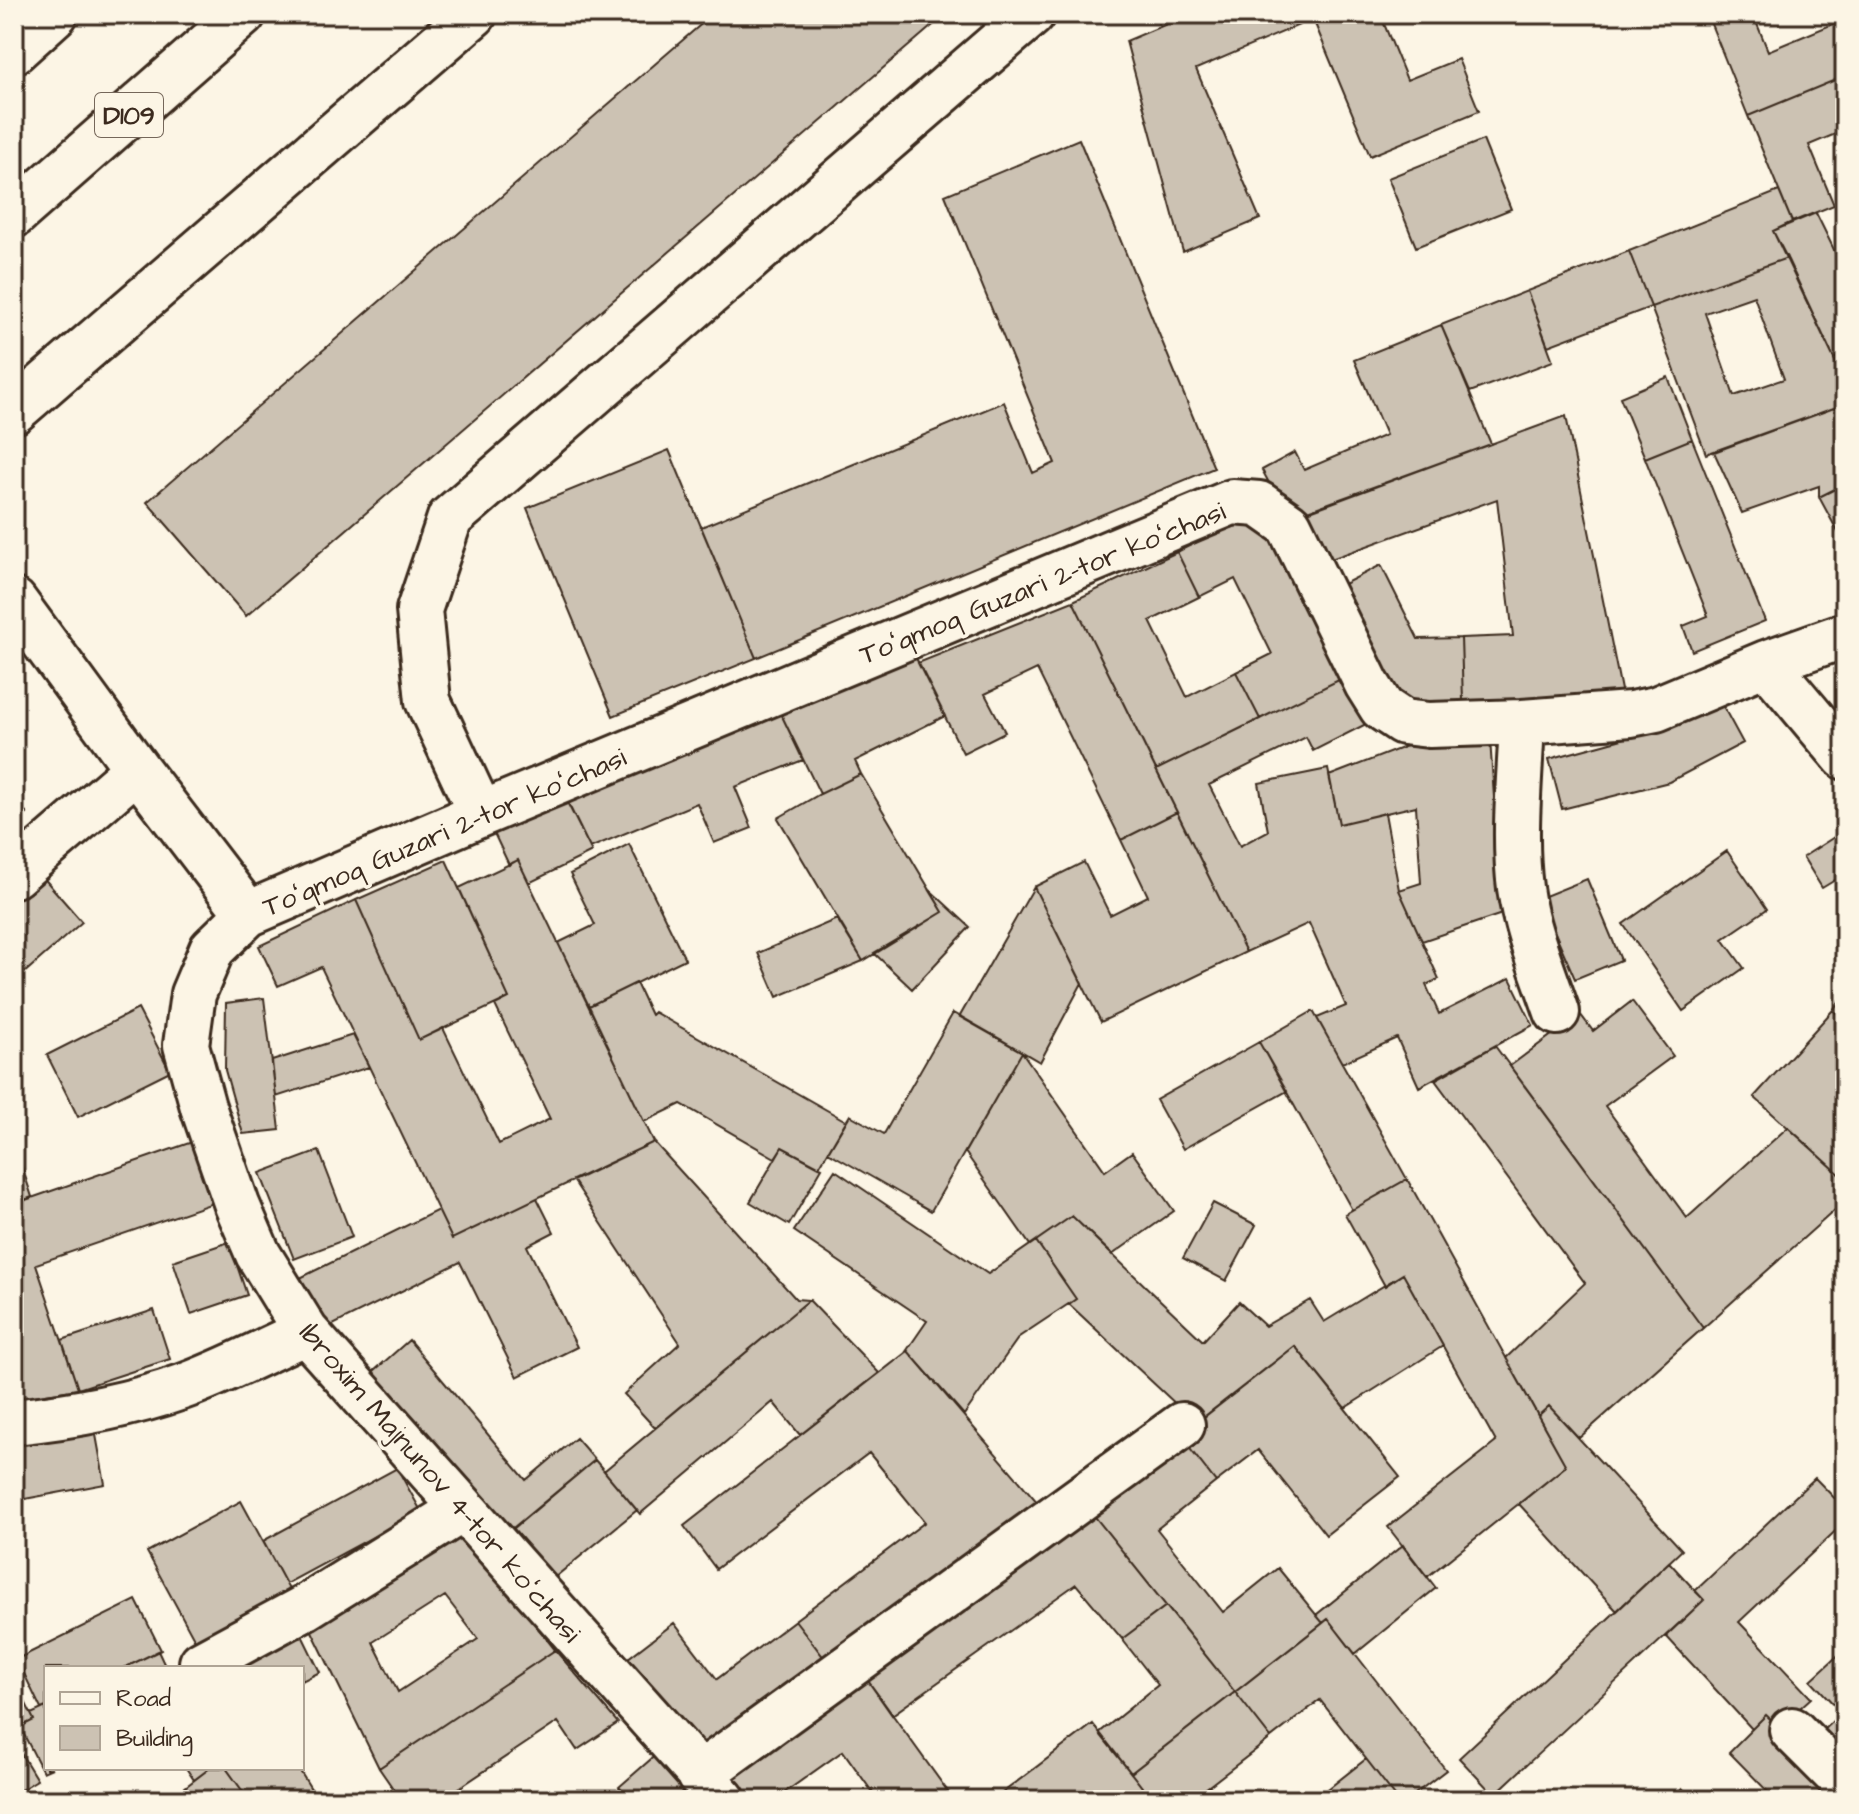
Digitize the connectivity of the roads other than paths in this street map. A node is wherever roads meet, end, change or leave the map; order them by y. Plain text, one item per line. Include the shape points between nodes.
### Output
1 (55, 14) edge
2 (243, 14) edge
3 (474, 14) edge
4 (1032, 14) edge
5 (14, 51) edge
6 (14, 215) edge
7 (14, 411) edge
8 (14, 601) edge
9 (1845, 635) edge
10 (1766, 663) junction
11 (1522, 722) junction
12 (1845, 757) edge
13 (137, 769) junction
14 (481, 814) junction
15 (14, 875) edge
16 (248, 914) junction
17 (1557, 1012) dead end
18 (306, 1332) junction
19 (14, 1422) edge
20 (1182, 1425) dead end
21 (463, 1509) junction
22 (202, 1663) dead end
23 (1792, 1730) dead end
24 (1845, 1783) edge
25 (711, 1787) edge

1 - 5 street
2 - 6 street, D109
3 - 7 street
4 - 14 street via 450,518 419,610 428,701
8 - 13 street
9 - 10 street, Toʻqmoq Guzari 2-tor koʻchasi
10 - 11 street, Toʻqmoq Guzari 2-tor koʻchasi via 1656,709
10 - 12 street
11 - 14 street, Toʻqmoq Guzari 2-tor koʻchasi via 1429,725 1403,722 1382,708 1289,525 1259,504 1232,502
11 - 17 street via 1520,888
13 - 15 street
13 - 16 street
14 - 16 street, Toʻqmoq Guzari 2-tor koʻchasi
16 - 18 street, Ibroxim Majnunov 4-tor koʻchasi via 212,949 193,994 186,1045 237,1205 258,1254
18 - 19 street via 184,1386 126,1404
18 - 21 street, Ibroxim Majnunov 4-tor koʻchasi
20 - 25 street
21 - 22 street via 304,1608
21 - 25 street, Ibroxim Majnunov 4-tor koʻchasi
23 - 24 street

